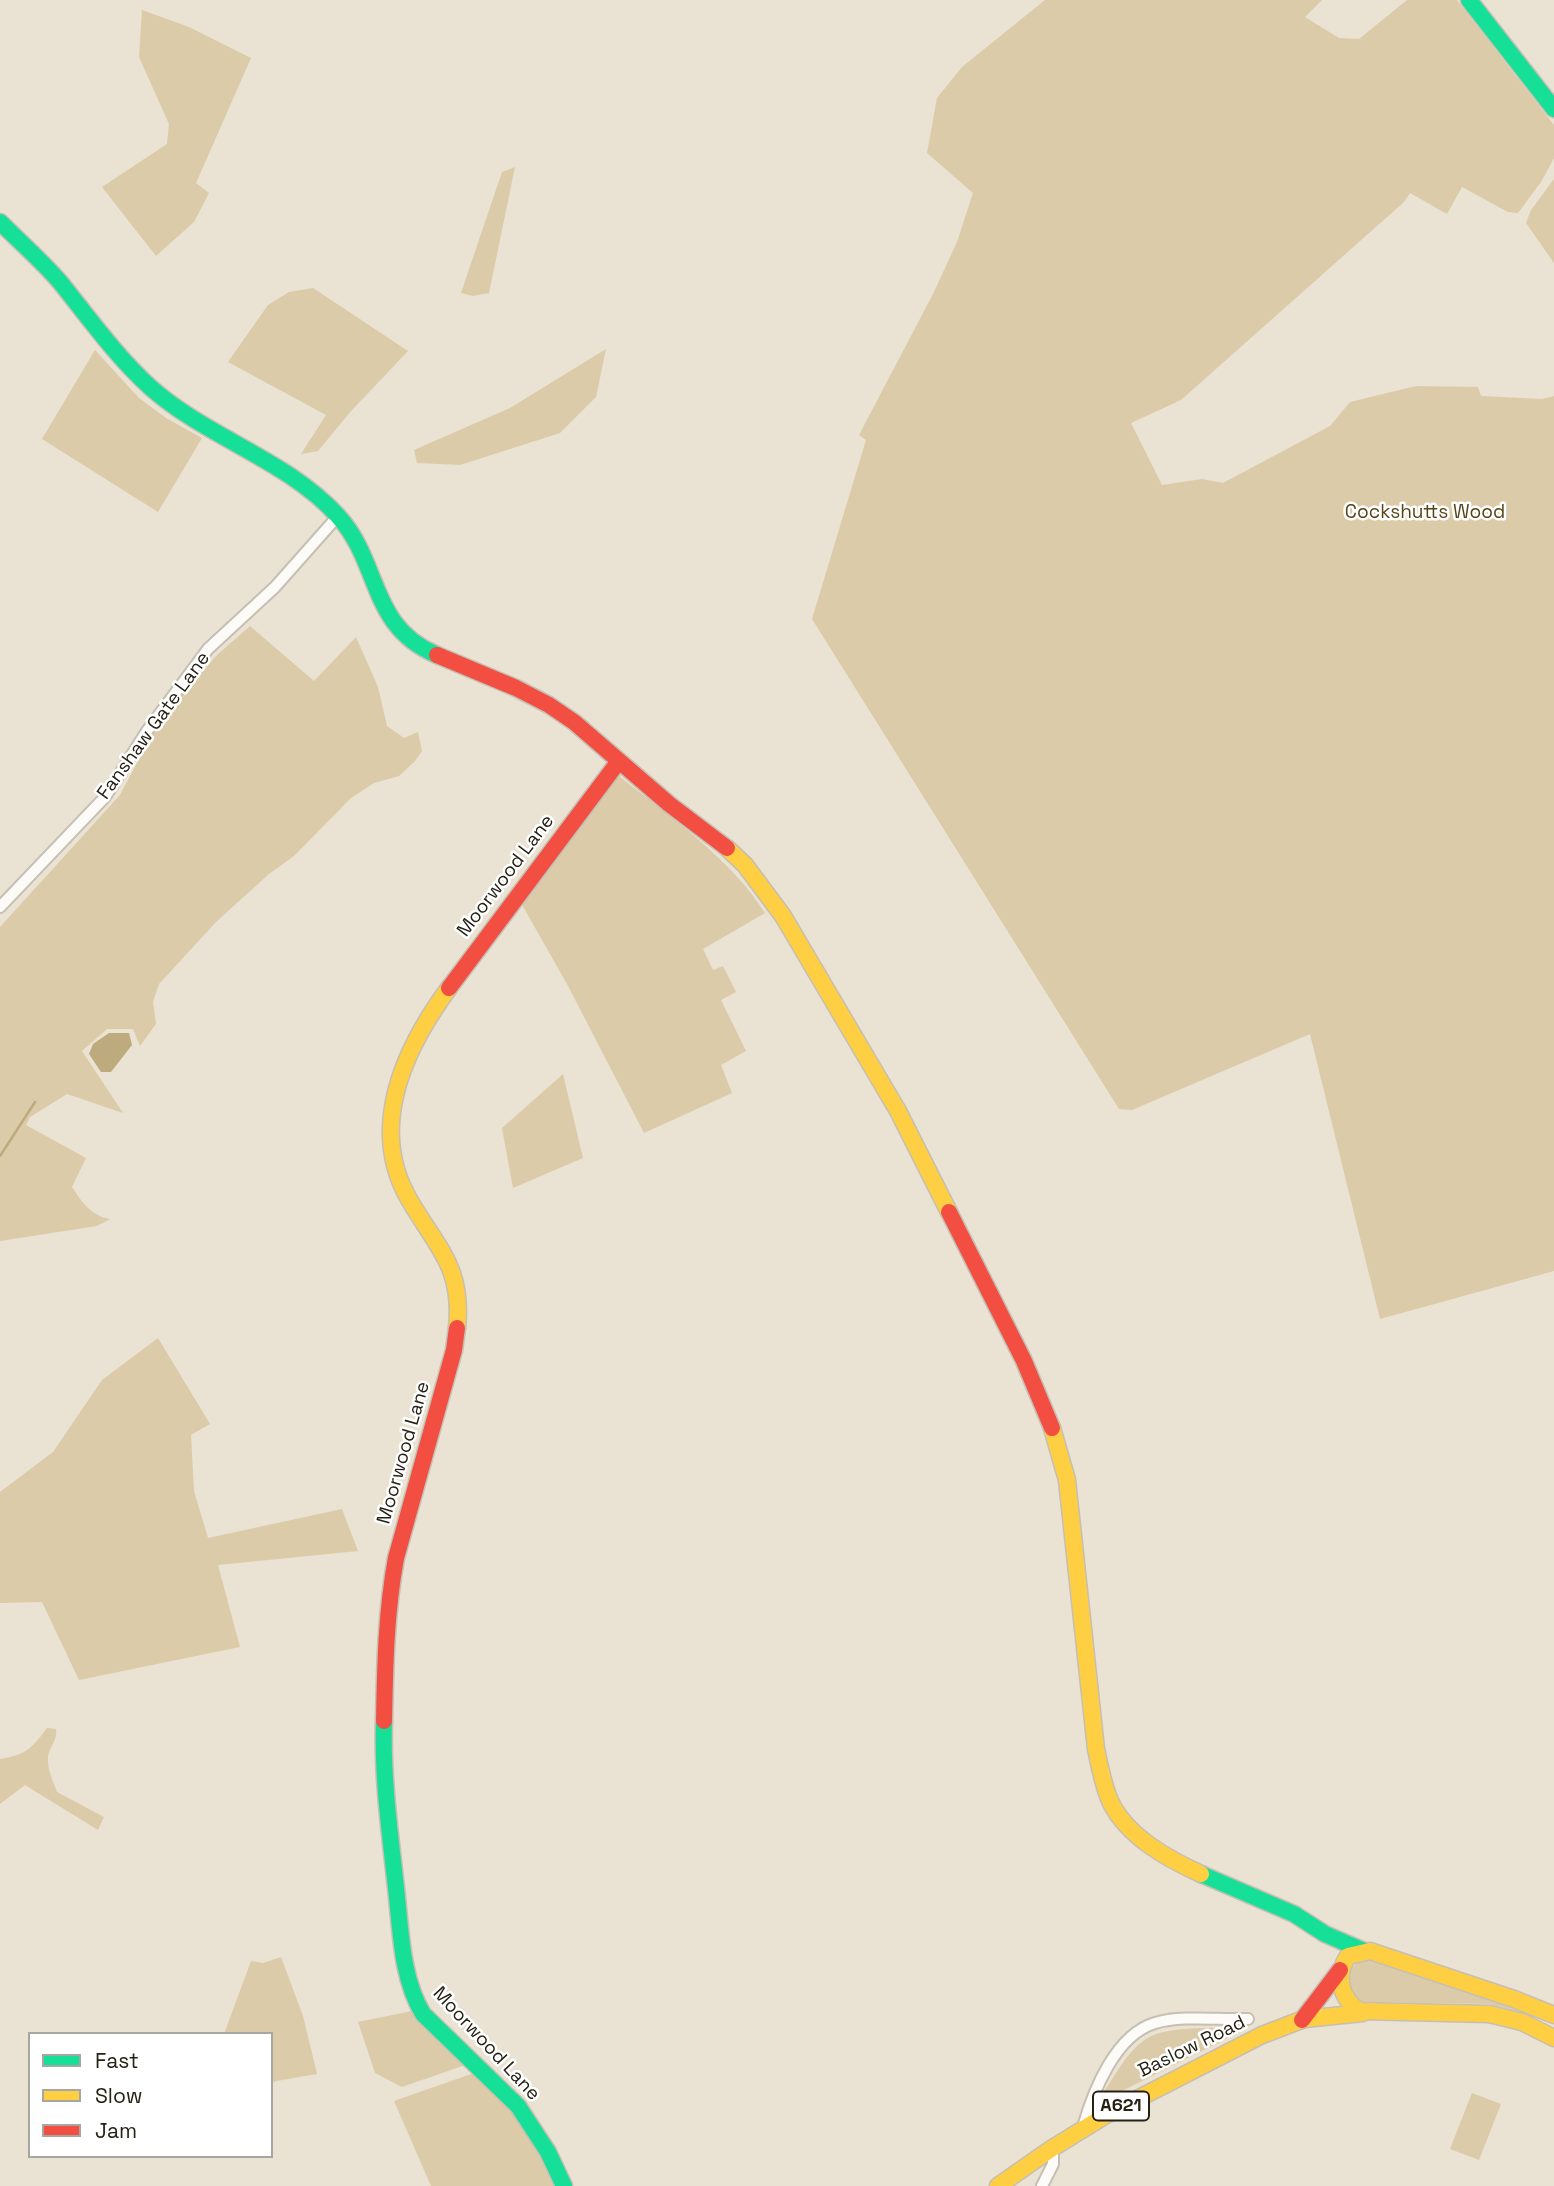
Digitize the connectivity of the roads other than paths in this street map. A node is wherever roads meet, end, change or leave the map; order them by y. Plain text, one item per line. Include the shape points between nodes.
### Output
1 (1469, 0) edge
2 (1554, 109) edge
3 (0, 222) edge
4 (338, 516) junction
5 (619, 761) junction
6 (0, 907) edge
7 (1322, 1932) junction
8 (1364, 1951) junction
9 (1341, 1968) junction
10 (1367, 2012) junction
11 (1554, 2015) edge
12 (1248, 2019) dead end
13 (1302, 2020) junction
14 (1554, 2038) edge
15 (1083, 2127) junction
16 (1053, 2146) junction
17 (565, 2186) edge
18 (998, 2186) edge
19 (1042, 2186) edge

1 - 2 main road
3 - 4 main road via 58,280 151,388 298,480
4 - 5 main road via 360,551 387,614 408,639 549,705
4 - 6 street, Fanshaw Gate Lane via 275,587 208,649 105,797
5 - 7 main road via 736,857 783,916 898,1111 1024,1361 1056,1437 1067,1480 1096,1749 1116,1811 1131,1831 1150,1845
5 - 17 main road, Moorwood Lane via 439,1002 407,1054 392,1104 400,1183 447,1257 459,1300 454,1350 390,1592 383,1743 405,1965 413,1997 423,2014 519,2106
7 - 8 main road
7 - 9 main road
8 - 9 main road, A621 via 1348,1956
8 - 11 main road
9 - 10 main road via 1346,2000 1356,2010
9 - 13 main road, Baslow Road / A621
10 - 13 main road, Baslow Road / A621
10 - 14 main road, A621 via 1489,2014 1522,2022
12 - 15 street via 1166,2021 1141,2029 1121,2048 1100,2080
13 - 15 main road, Baslow Road / A621
15 - 16 main road, Baslow Road / A621
16 - 18 main road, Baslow Road / A621
16 - 19 street via 1053,2164

